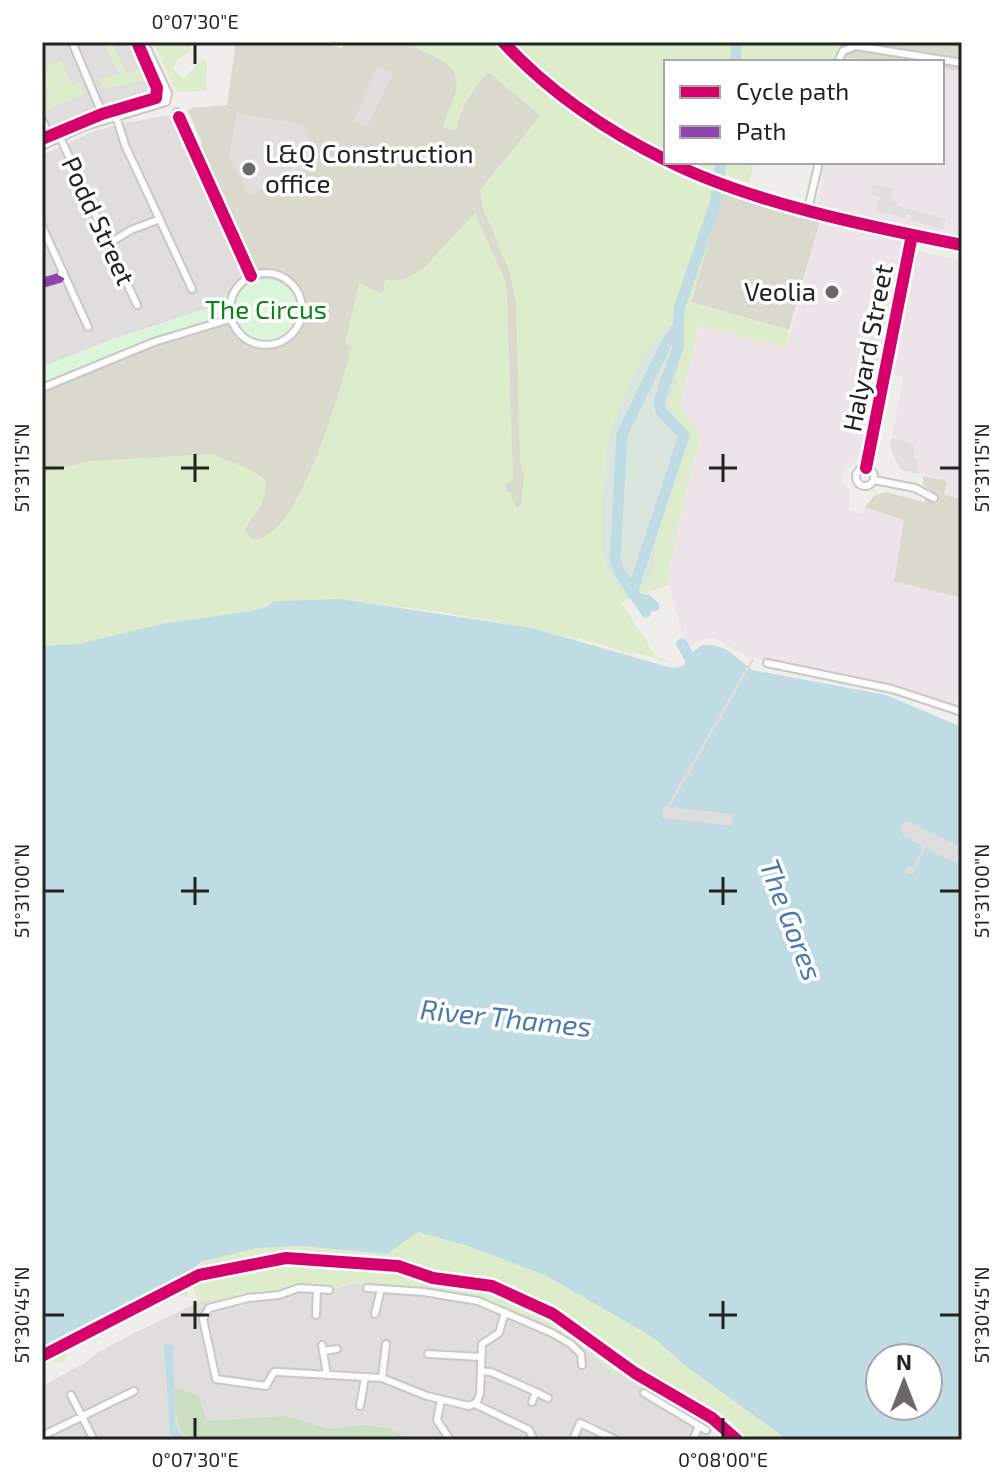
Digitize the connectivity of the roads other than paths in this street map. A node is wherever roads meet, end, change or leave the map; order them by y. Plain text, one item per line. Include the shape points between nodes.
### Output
1 (72, 42) edge
2 (144, 42) edge
3 (503, 42) edge
4 (838, 43) edge
5 (843, 51) junction
6 (839, 60) edge
7 (943, 60) edge
8 (177, 112) dead end
9 (103, 117) junction
10 (117, 119) junction
11 (42, 120) edge
12 (60, 137) junction
13 (50, 138) junction
14 (42, 146) edge
15 (664, 159) edge
16 (675, 164) edge
17 (819, 164) edge
18 (808, 209) junction
19 (160, 219) junction
20 (42, 226) edge
21 (912, 235) junction
22 (108, 244) junction
23 (962, 245) edge
24 (63, 271) junction
25 (251, 276) junction
26 (42, 283) edge
27 (192, 289) dead end
28 (137, 305) dead end
29 (230, 319) junction
30 (88, 327) dead end
31 (42, 388) edge
32 (866, 468) junction
33 (874, 480) junction
34 (934, 498) dead end
35 (767, 663) dead end
36 (962, 712) edge
37 (367, 1288) dead end
38 (317, 1289) junction
39 (381, 1289) junction
40 (329, 1290) dead end
41 (505, 1312) junction
42 (375, 1314) dead end
43 (316, 1315) dead end
44 (386, 1344) dead end
45 (337, 1349) dead end
46 (428, 1354) dead end
47 (481, 1357) junction
48 (273, 1363) dead end
49 (582, 1365) dead end
50 (481, 1371) junction
51 (274, 1372) junction
52 (327, 1375) junction
53 (365, 1377) junction
54 (382, 1378) junction
55 (134, 1391) dead end
56 (536, 1392) junction
57 (644, 1393) dead end
58 (71, 1395) dead end
59 (548, 1398) dead end
60 (441, 1400) junction
61 (532, 1402) dead end
62 (475, 1404) junction
63 (360, 1406) dead end
64 (81, 1416) junction
65 (699, 1426) junction
66 (706, 1430) dead end
67 (42, 1436) edge
68 (94, 1440) edge
69 (450, 1440) edge
70 (534, 1440) edge
71 (573, 1440) edge
72 (616, 1440) edge
73 (693, 1440) edge

1 - 9 street
2 - 10 street via 168,93 166,102
3 - 15 street via 576,107
4 - 5 street
5 - 6 street
5 - 7 street via 856,46
8 - 25 street
9 - 10 street
9 - 12 street
10 - 19 street
11 - 13 street
12 - 13 street
12 - 22 street, Podd Street
13 - 14 street
16 - 18 street
17 - 18 street
18 - 21 street
19 - 22 street
19 - 27 street
20 - 24 street
21 - 23 street
21 - 32 street, Halyard Street
22 - 28 street, Podd Street
24 - 26 street via 59,278
24 - 30 street
25 - 29 street via 231,298
25 - 29 street via 272,273 291,283 301,301 298,325 282,342 261,345 242,337
29 - 31 street via 154,342
32 - 33 street, Halyard Street
32 - 33 street, Halyard Street via 855,475 861,489
33 - 34 street via 915,488
35 - 36 street via 892,689
37 - 39 street
38 - 40 street
38 - 43 street
38 - 51 street via 248,1298 205,1312 217,1380 266,1386
39 - 41 street via 469,1298
39 - 42 street
41 - 47 street via 499,1333 482,1344
41 - 49 street via 571,1344 581,1354
44 - 54 street
45 - 52 street via 323,1348
46 - 47 street
47 - 50 street
48 - 51 street
50 - 56 street
50 - 62 street
51 - 52 street
52 - 53 street
53 - 54 street
53 - 63 street
54 - 60 street
55 - 64 street
56 - 59 street
56 - 61 street
57 - 65 street
58 - 64 street
60 - 62 street via 465,1407
60 - 69 street via 437,1420
62 - 70 street via 529,1430
64 - 67 street
64 - 68 street
65 - 66 street
65 - 73 street
71 - 72 street via 580,1423

